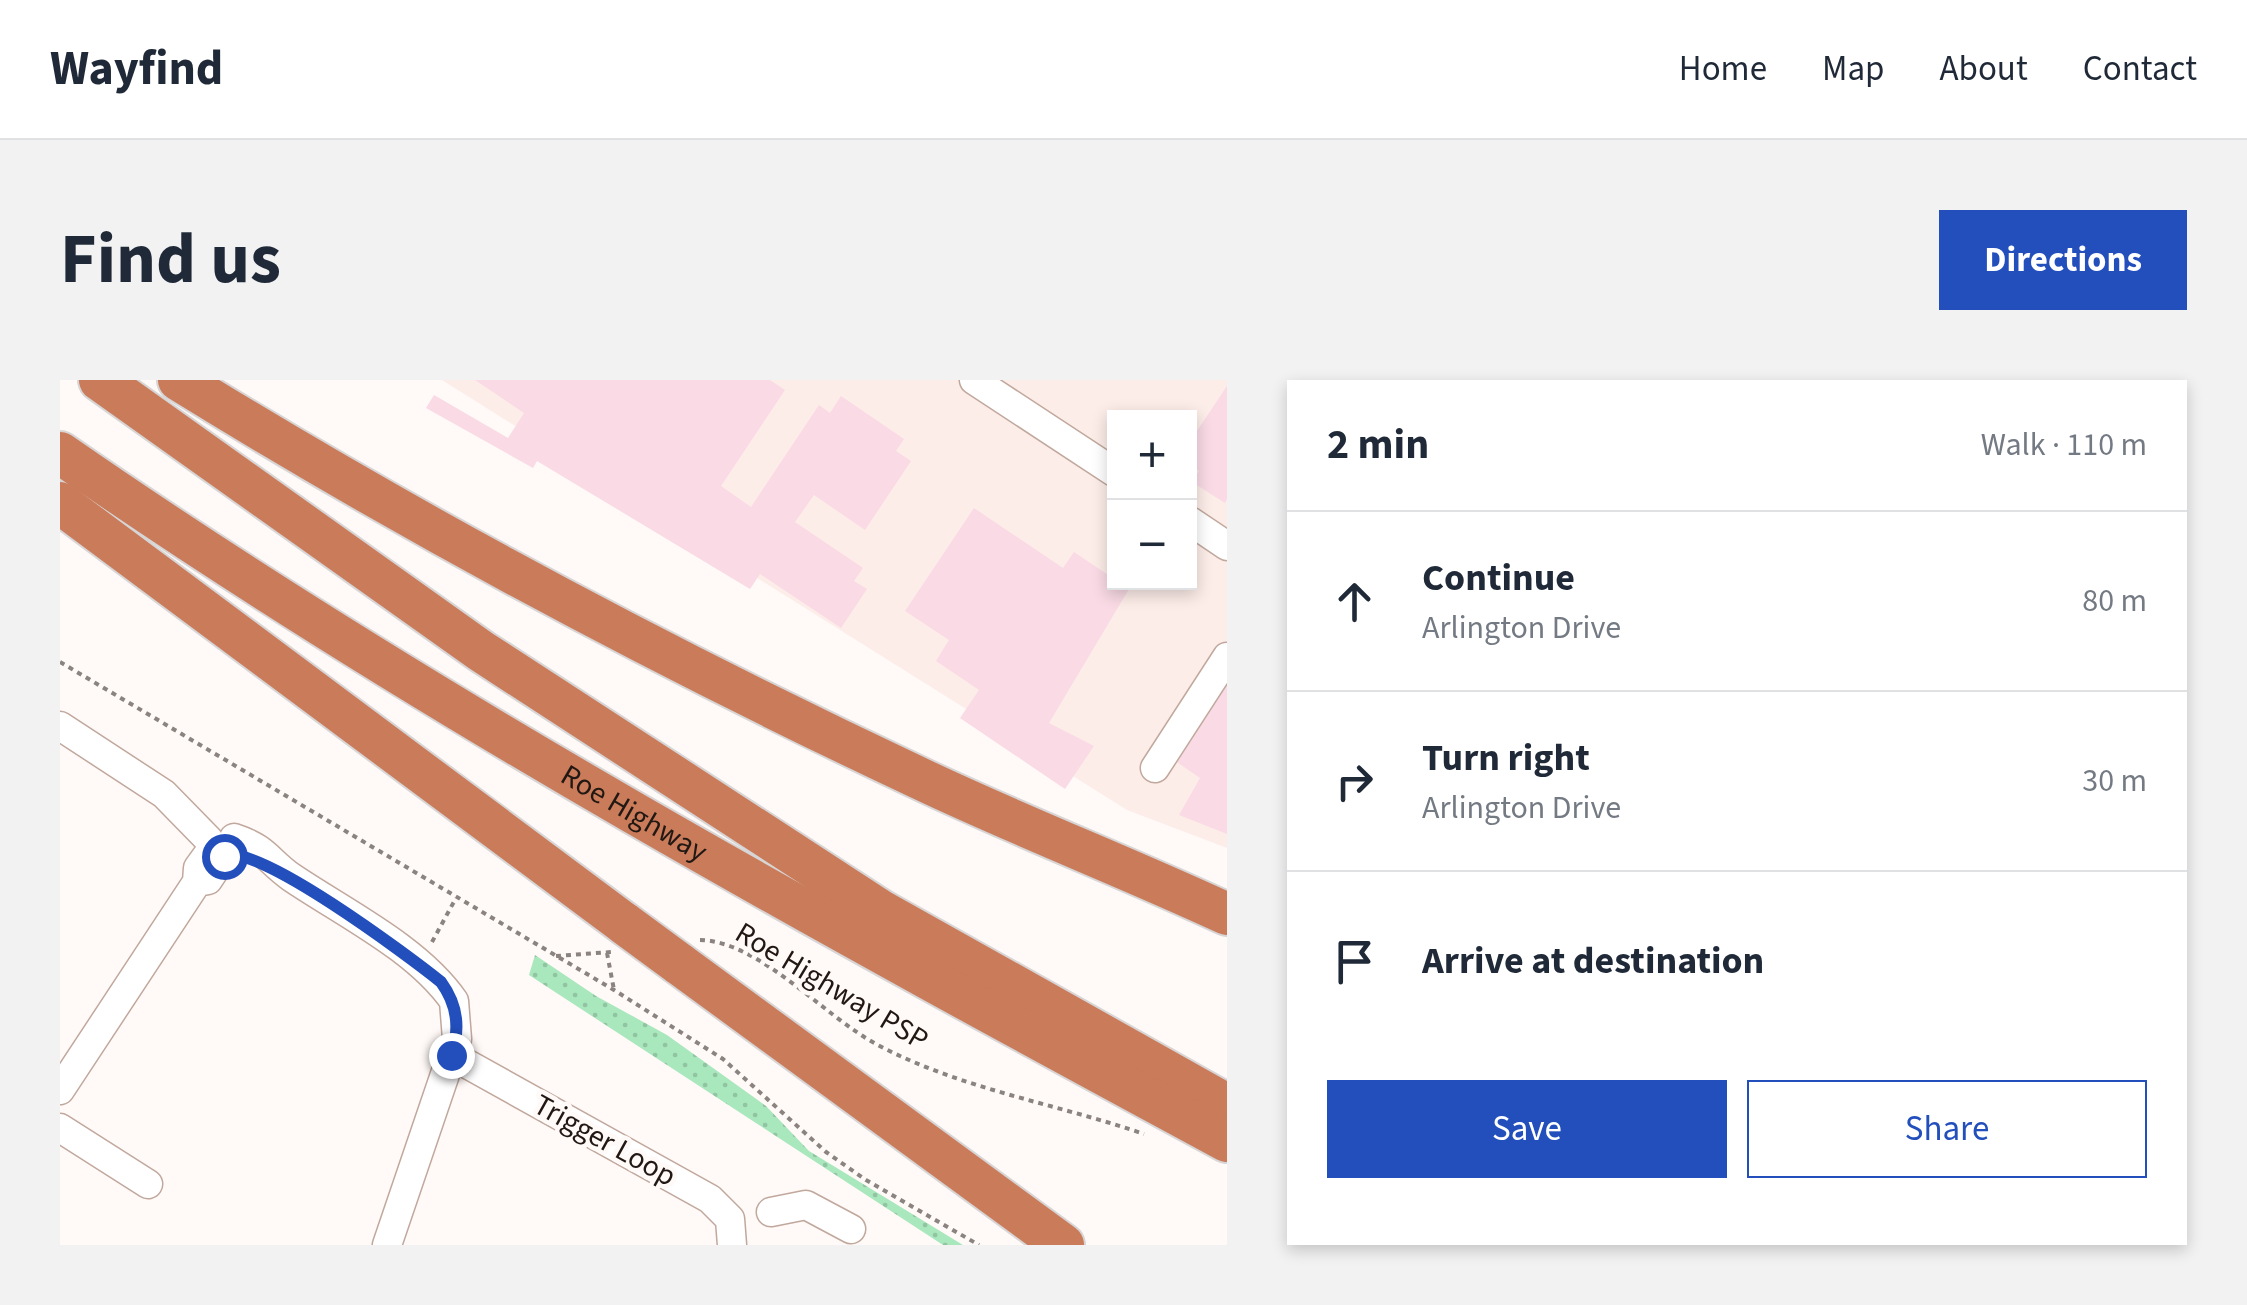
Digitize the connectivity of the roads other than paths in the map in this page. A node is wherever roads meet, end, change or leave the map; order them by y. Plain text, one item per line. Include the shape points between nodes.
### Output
1 (100, 380) edge
2 (179, 380) edge
3 (974, 380) edge
4 (60, 454) edge
5 (1107, 467) edge
6 (60, 503) edge
7 (1197, 526) edge
8 (1227, 546) edge
9 (1227, 658) edge
10 (60, 726) edge
11 (1156, 768) dead end
12 (221, 845) junction
13 (1227, 914) edge
14 (451, 1055) junction
15 (60, 1090) edge
16 (1227, 1105) edge
17 (60, 1128) edge
18 (1227, 1141) edge
19 (148, 1184) dead end
20 (771, 1212) dead end
21 (851, 1229) dead end
22 (387, 1245) edge
23 (732, 1245) edge
24 (1063, 1245) edge

1 - 16 highway, Roe Highway via 481,651 880,911
2 - 13 highway via 595,614 920,779
3 - 5 street
4 - 18 highway, Roe Highway via 584,784
6 - 24 highway, bridge via 620,942 681,952
7 - 8 street
9 - 11 street
10 - 12 street via 164,794
12 - 14 street via 263,850 283,872 419,964 454,1001 457,1040
12 - 15 street via 208,880 197,882
14 - 22 street
14 - 23 street, Trigger Loop via 710,1198 730,1219
17 - 19 street
20 - 21 street via 806,1205

